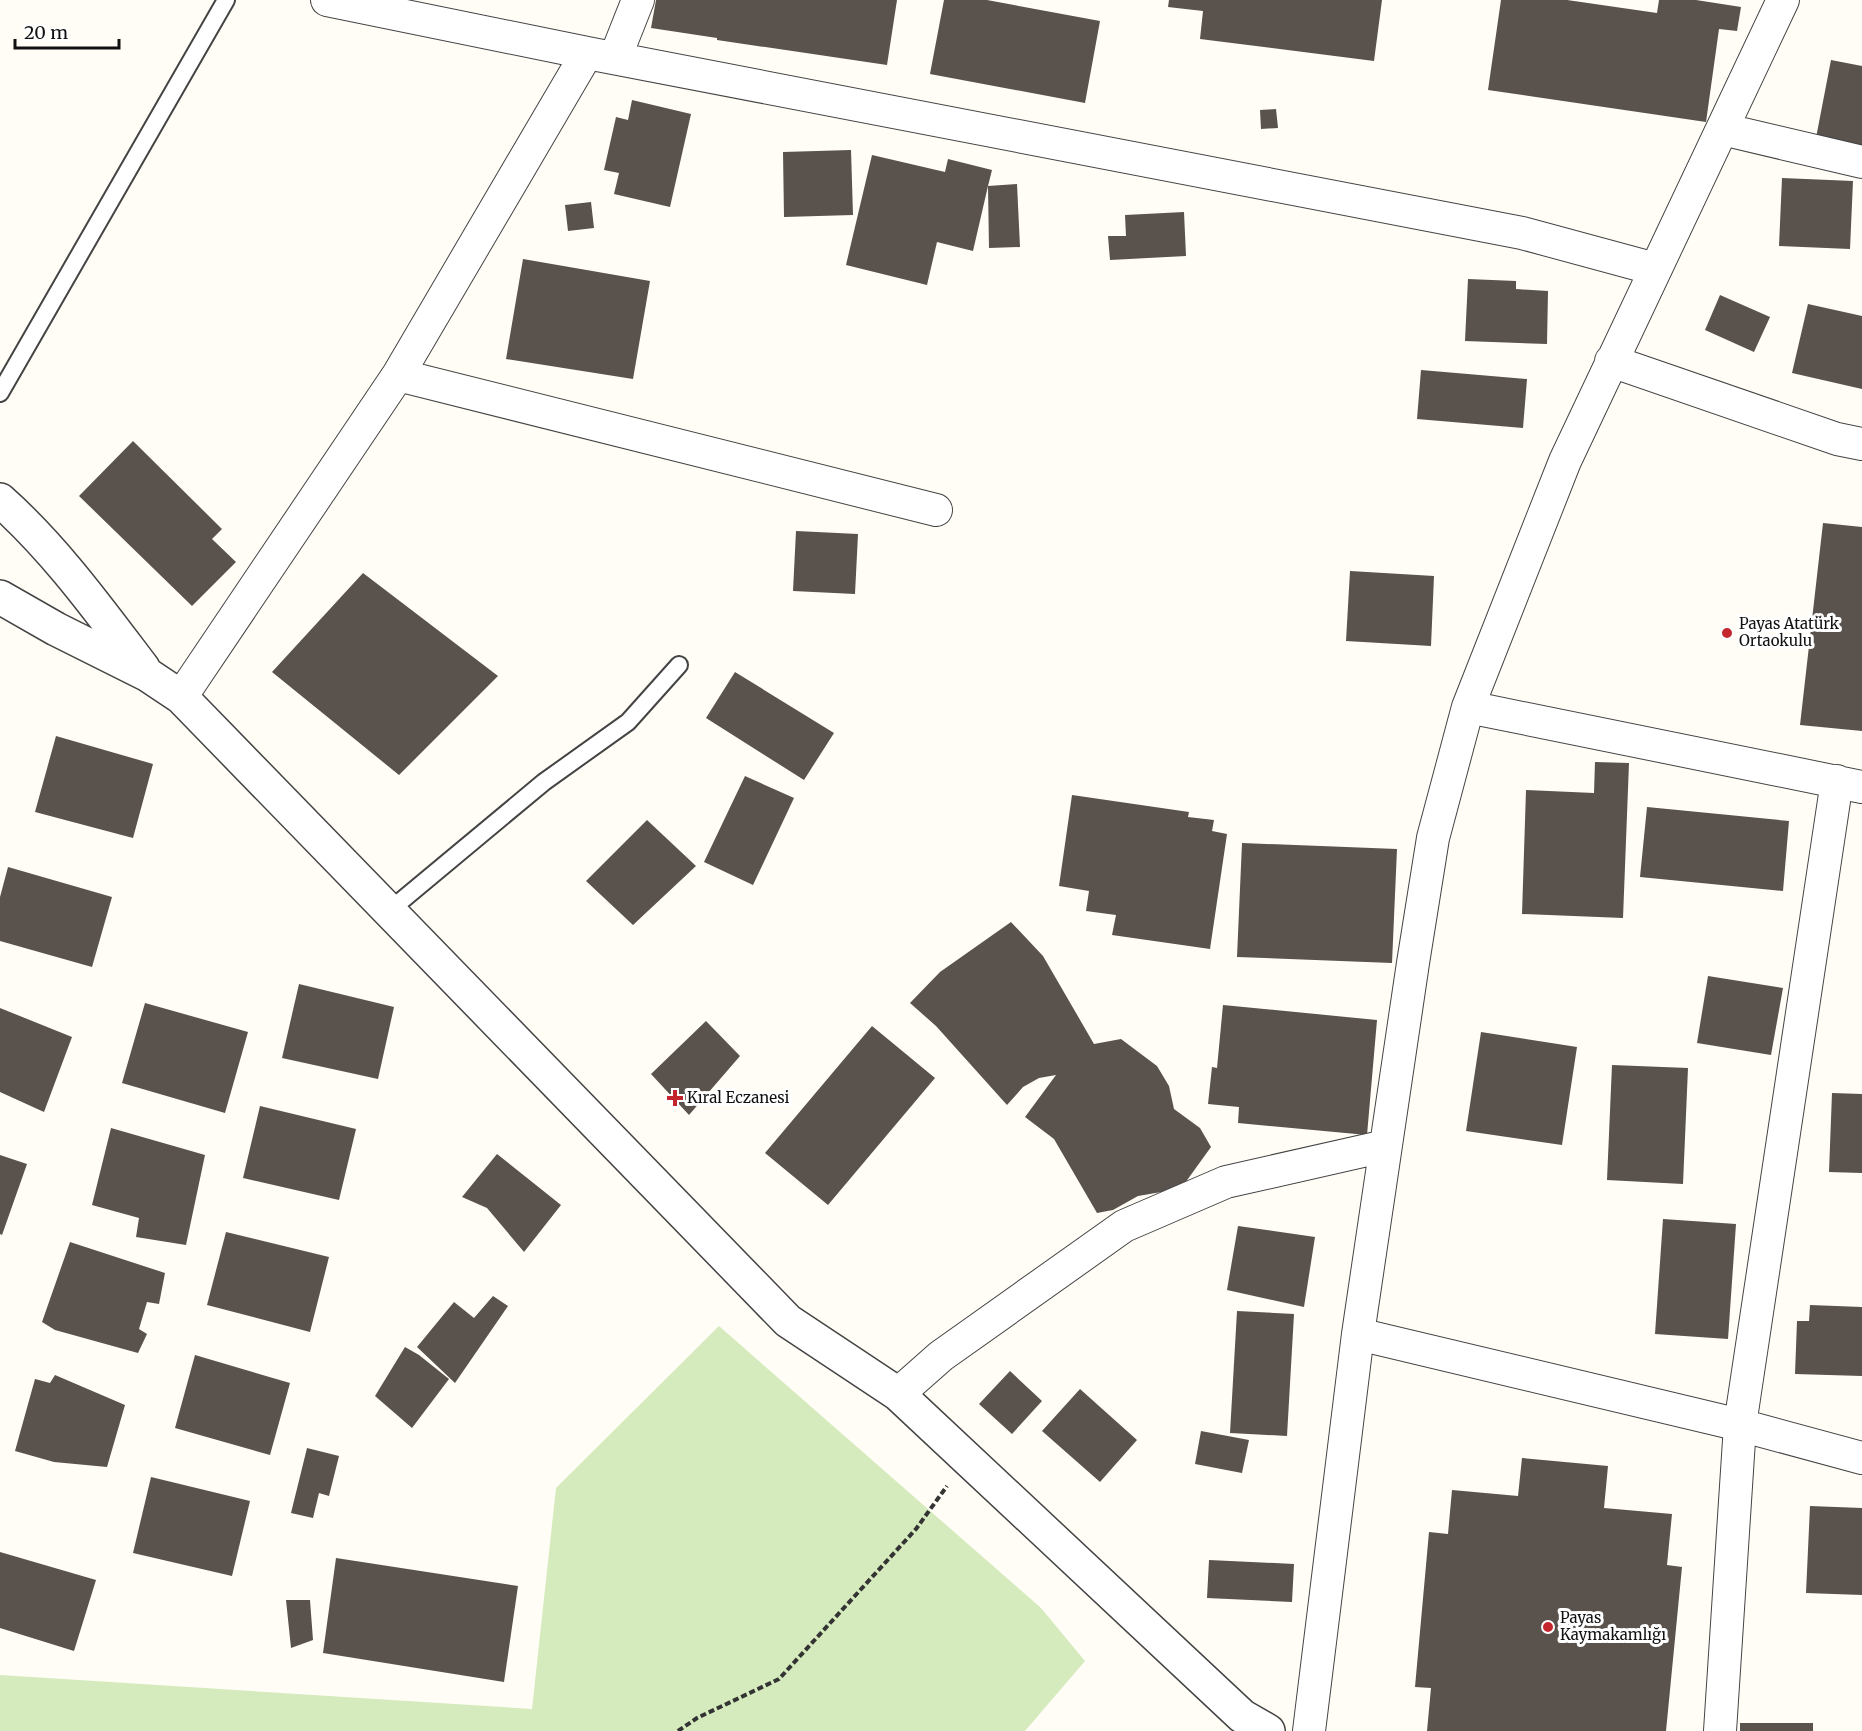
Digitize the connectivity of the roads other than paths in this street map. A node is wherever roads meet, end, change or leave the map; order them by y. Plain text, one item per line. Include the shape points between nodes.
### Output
1 (226, 0) edge
2 (327, 0) edge
3 (638, 0) edge
4 (1783, 0) edge
5 (601, 55) junction
6 (1722, 129) junction
7 (1862, 162) edge
8 (1655, 269) junction
9 (1611, 361) junction
10 (398, 375) junction
11 (0, 393) edge
12 (1862, 444) edge
13 (0, 500) edge
14 (936, 510) dead end
15 (0, 597) edge
16 (679, 665) dead end
17 (148, 675) junction
18 (181, 696) junction
19 (1468, 707) junction
20 (1850, 784) edge
21 (389, 911) junction
22 (1385, 1146) junction
23 (1358, 1334) junction
24 (898, 1394) junction
25 (1740, 1425) junction
26 (1862, 1458) edge
27 (1268, 1731) edge
28 (1309, 1731) edge
29 (1720, 1731) edge

1 - 11 lane
2 - 5 street
3 - 5 street
4 - 6 street
5 - 8 street via 1521,233
5 - 10 street
6 - 7 street
6 - 8 street
8 - 9 street
9 - 12 street via 1837,439
9 - 19 street via 1565,461
10 - 14 street
10 - 18 street
13 - 17 street via 27,524
15 - 17 street
16 - 21 lane via 628,722 543,782
17 - 18 street
18 - 21 street
19 - 20 street
19 - 22 street via 1433,838
20 - 25 street
21 - 24 street via 788,1321
22 - 23 street
22 - 24 street via 1226,1182 1125,1226 940,1356
23 - 25 street
23 - 28 street
24 - 27 street via 1242,1716
25 - 26 street
25 - 29 street

